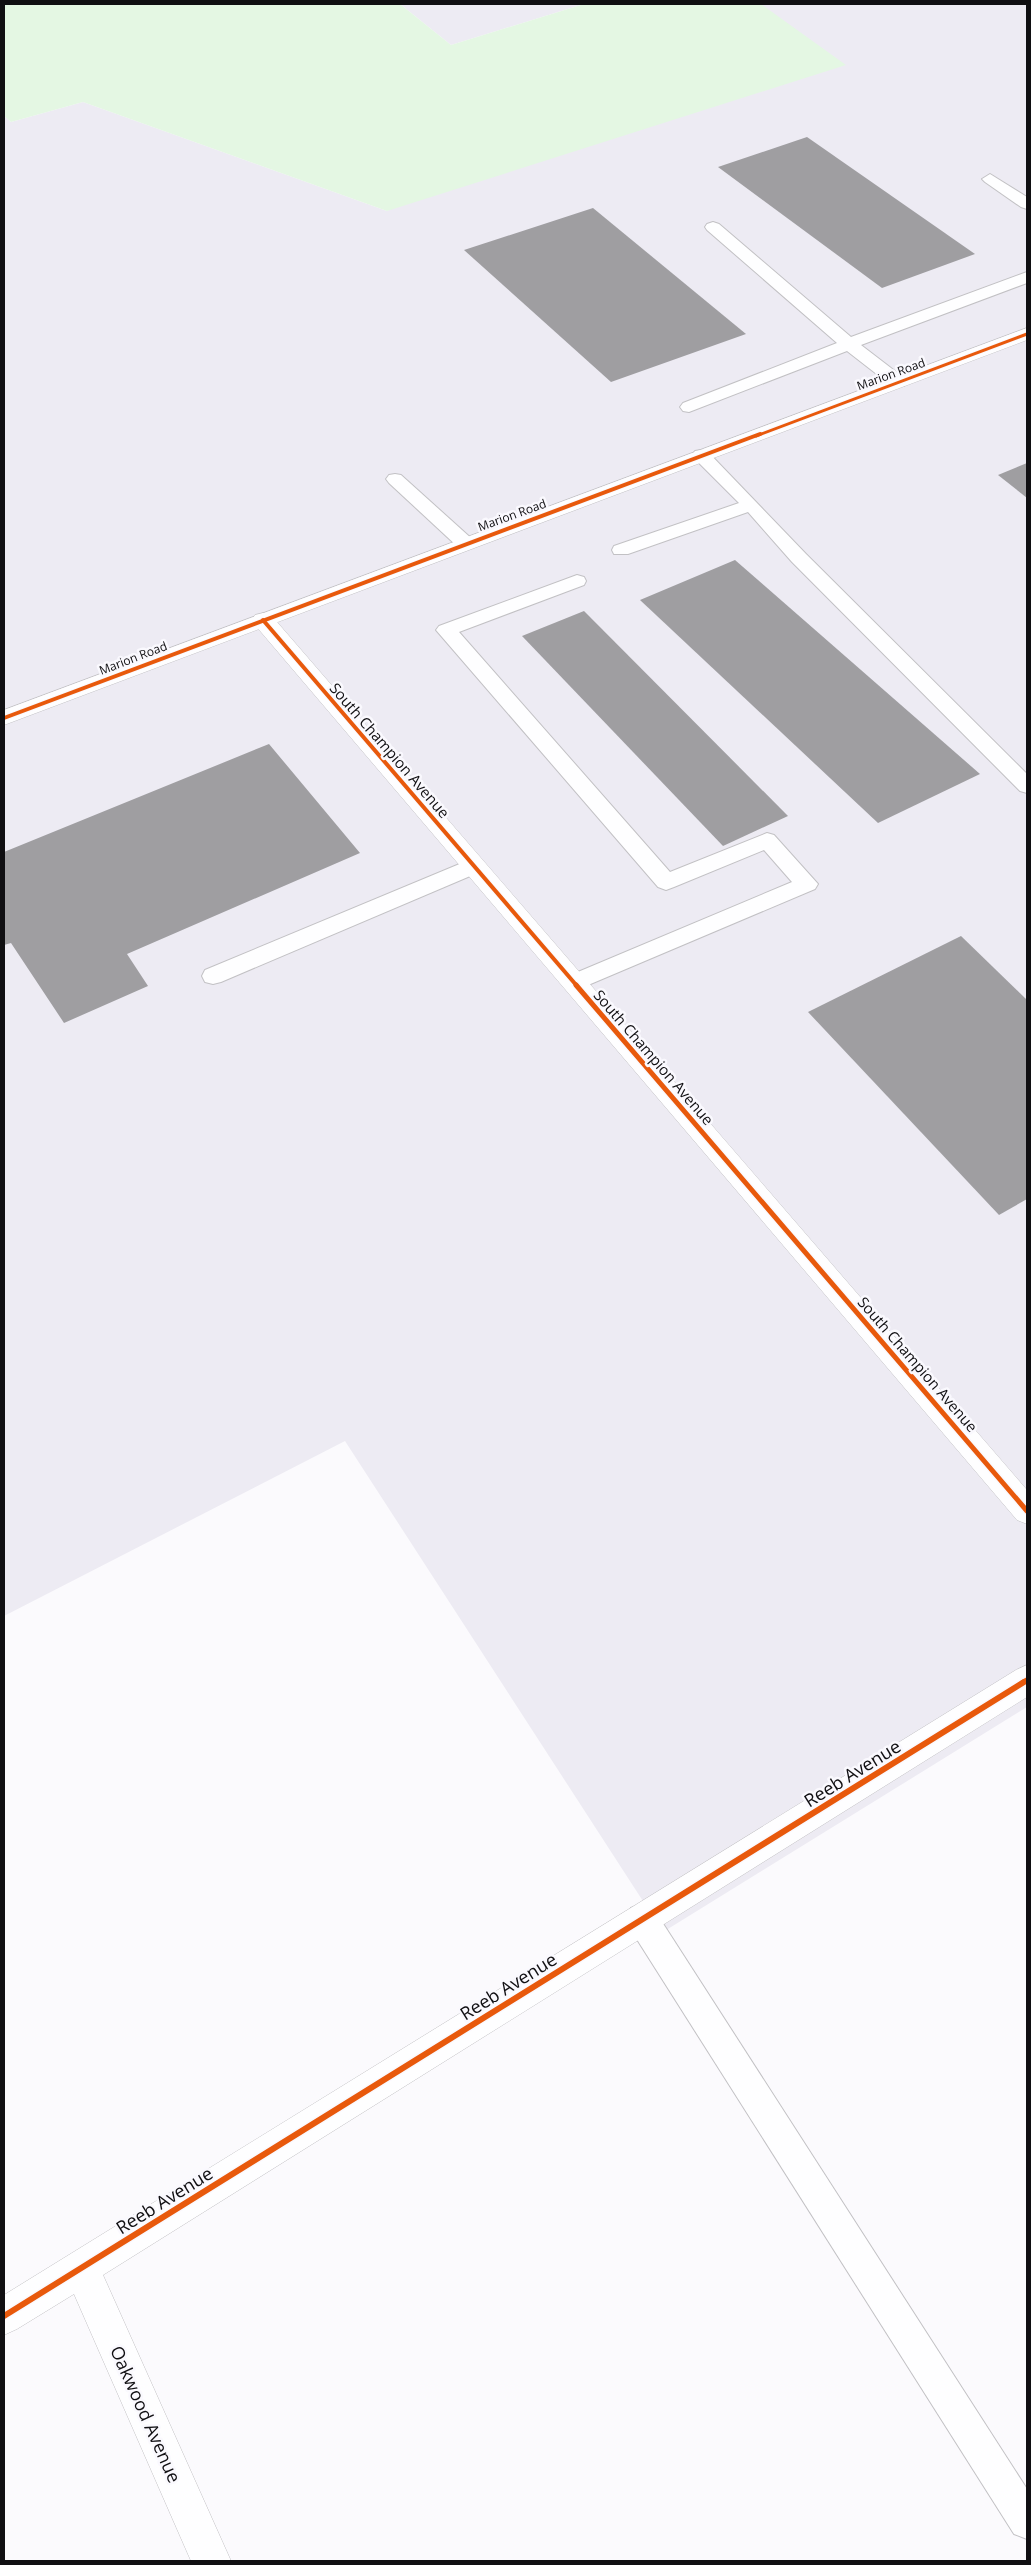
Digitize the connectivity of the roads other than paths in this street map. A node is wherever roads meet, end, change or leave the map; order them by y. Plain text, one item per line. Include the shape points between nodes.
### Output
1 (990, 179) dead end
2 (1027, 204) edge
3 (713, 227) dead end
4 (1027, 277) edge
5 (1027, 334) edge
6 (849, 344) junction
7 (898, 382) junction
8 (689, 407) dead end
9 (701, 455) junction
10 (395, 479) dead end
11 (751, 505) junction
12 (465, 543) junction
13 (621, 550) dead end
14 (577, 581) dead end
15 (262, 620) junction
16 (4, 718) edge
17 (1027, 786) edge
18 (474, 866) junction
19 (213, 976) dead end
20 (574, 983) junction
21 (1027, 1511) edge
22 (1027, 1680) edge
23 (642, 1919) junction
24 (81, 2268) junction
25 (4, 2316) edge
26 (1027, 2521) edge
27 (212, 2561) edge

1 - 2 lane
3 - 6 lane
4 - 6 lane
5 - 7 street, Marion Road
6 - 7 lane
6 - 8 lane
7 - 9 street, Marion Road
9 - 11 lane
9 - 12 street, Marion Road
10 - 12 lane
11 - 13 lane
11 - 17 lane via 806,565
12 - 15 street, Marion Road
14 - 20 lane via 446,630 666,882 767,840 807,884
15 - 16 street, Marion Road
15 - 18 street, South Champion Avenue
18 - 19 lane
18 - 20 street, South Champion Avenue
20 - 21 street, South Champion Avenue
22 - 23 street, Reeb Avenue
23 - 24 street, Reeb Avenue
23 - 26 lane
24 - 25 street, Reeb Avenue
24 - 27 street, Oakwood Avenue

